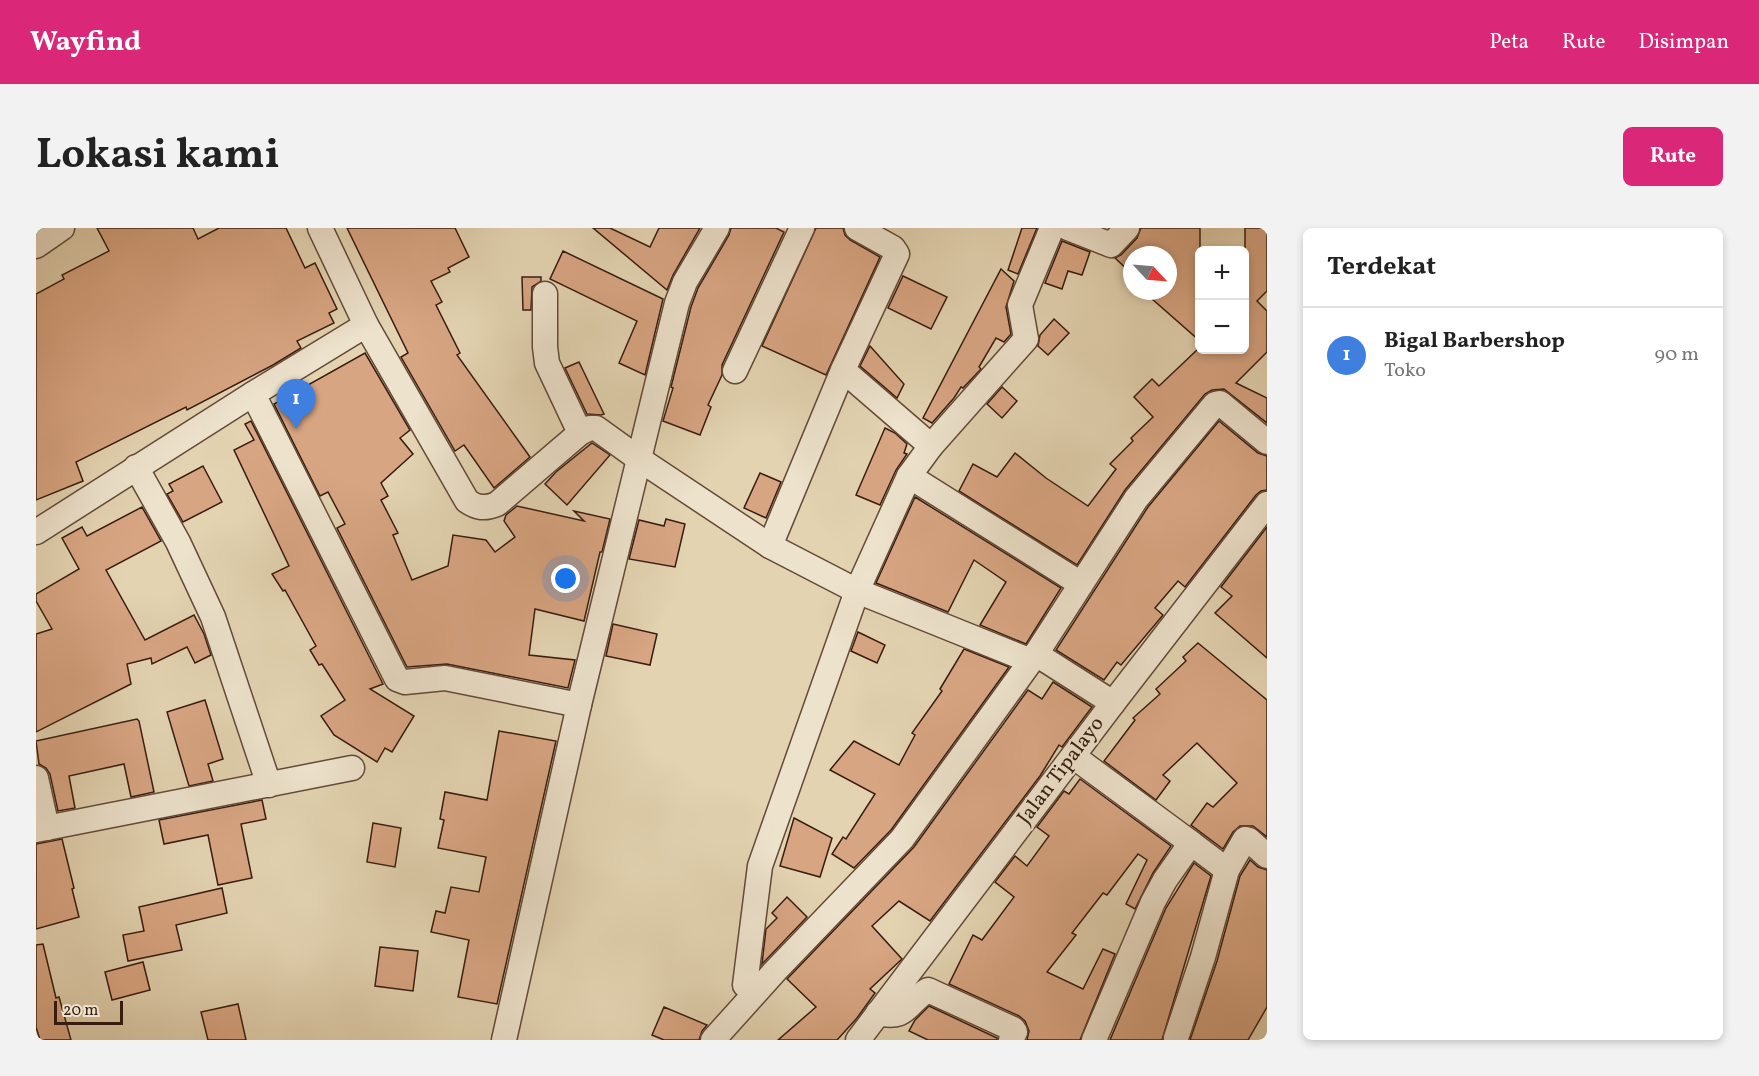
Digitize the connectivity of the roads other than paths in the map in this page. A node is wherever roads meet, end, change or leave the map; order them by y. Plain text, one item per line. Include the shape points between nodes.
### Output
1 (62, 228) edge
2 (320, 228) edge
3 (717, 228) edge
4 (802, 228) edge
5 (857, 228) edge
6 (1052, 228) edge
7 (1068, 228) edge
8 (1127, 228) edge
9 (36, 246) edge
10 (545, 294) dead end
11 (366, 325) junction
12 (843, 370) junction
13 (735, 371) dead end
14 (253, 394) junction
15 (580, 433) junction
16 (1267, 442) edge
17 (932, 446) junction
18 (639, 459) junction
19 (136, 468) junction
20 (909, 476) junction
21 (1267, 504) edge
22 (36, 532) edge
23 (770, 546) junction
24 (1081, 584) junction
25 (857, 591) junction
26 (1033, 658) junction
27 (1113, 703) junction
28 (579, 705) junction
29 (1073, 756) junction
30 (352, 768) dead end
31 (36, 778) edge
32 (269, 785) junction
33 (41, 829) edge
34 (1191, 843) junction
35 (1267, 856) edge
36 (1227, 870) junction
37 (745, 985) dead end
38 (878, 1013) junction
39 (1176, 1038) dead end
40 (504, 1040) edge
41 (713, 1040) edge
42 (858, 1040) edge
43 (1011, 1040) edge
44 (1094, 1040) edge

1 - 9 street
2 - 11 street
3 - 18 street via 680,293
4 - 13 street
5 - 12 street via 897,254
6 - 17 street via 1020,305 1026,339
7 - 8 street via 1111,245
10 - 15 street via 547,363
11 - 14 street
11 - 15 street via 467,501 474,506 489,508 497,504
12 - 17 street
12 - 23 street
14 - 19 street
14 - 28 street via 397,680 445,678
15 - 18 street via 596,428
16 - 24 street via 1220,403 1215,404 1136,499
17 - 20 street
18 - 23 street
18 - 28 street
19 - 22 street
19 - 32 street via 178,542 213,617
20 - 24 street
20 - 25 street
21 - 27 street, Jalan Tipalayo
23 - 25 street
24 - 26 street
25 - 26 street
25 - 37 street via 760,866
26 - 27 street
26 - 41 street via 902,839
27 - 29 street, Jalan Tipalayo
28 - 40 street
29 - 34 street
29 - 38 street, Jalan Tipalayo
30 - 32 street
31 - 33 street
32 - 33 street
34 - 36 street
34 - 44 street via 1153,902
35 - 36 street via 1245,839
36 - 39 street
38 - 42 street, Jalan Tipalayo
38 - 43 street via 899,1015 928,990 1014,1029

